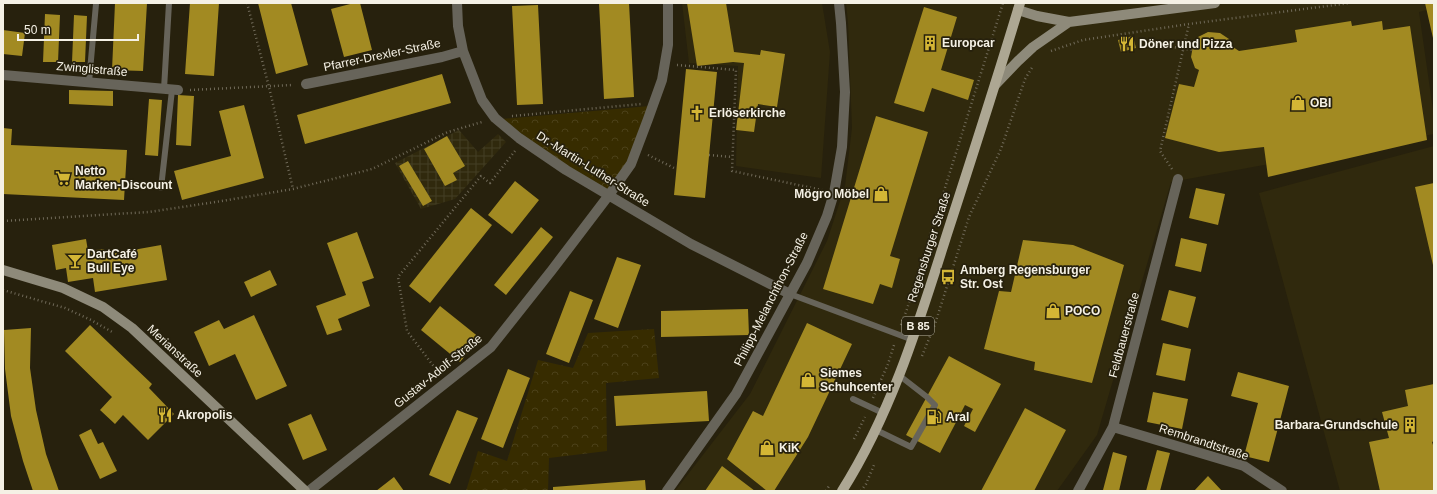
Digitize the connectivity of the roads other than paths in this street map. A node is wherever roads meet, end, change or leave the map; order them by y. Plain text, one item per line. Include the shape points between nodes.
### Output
1 (169, 3) edge
2 (457, 3) edge
3 (668, 3) edge
4 (839, 3) edge
5 (1215, 3) edge
6 (96, 4) dead end
7 (1183, 5) edge
8 (1019, 7) edge
9 (1069, 22) junction
10 (463, 51) junction
11 (3, 76) edge
12 (89, 82) junction
13 (306, 84) road end
14 (994, 85) junction
15 (171, 90) junction
16 (1178, 180) road end
17 (161, 188) dead end
18 (609, 195) junction
19 (3, 270) edge
20 (790, 294) junction
21 (913, 340) junction
22 (900, 376) junction
23 (853, 399) dead end
24 (883, 413) junction
25 (1113, 426) junction
26 (876, 430) junction
27 (305, 491) edge
28 (309, 491) edge
29 (667, 491) edge
30 (842, 491) edge
31 (1078, 491) edge
32 (1282, 491) edge

1 - 15 lane
2 - 10 street, Dr.-Martin-Luther-Straße
3 - 18 street, Gustav-Adolf-Straße via 668,45 662,80 631,164
4 - 20 street, Philipp-Melanchthon-Straße via 845,92 842,147 827,216 807,263
5 - 7 street
6 - 12 lane
7 - 9 street
8 - 9 street via 1037,16
8 - 14 main road, Regensburger Straße / B 85
9 - 14 street via 1036,51 1018,61
10 - 13 street, Pfarrer-Drexler-Straße
10 - 18 street, Dr.-Martin-Luther-Straße via 482,100 495,118 523,141
11 - 12 street, Zwinglistraße
12 - 15 street, Zwinglistraße
14 - 21 main road, Regensburger Straße / B 85
15 - 17 lane
16 - 25 street, Feldbauerstraße
18 - 20 street, Dr.-Martin-Luther-Straße via 691,244
18 - 28 street, Gustav-Adolf-Straße via 491,346
19 - 27 street, Merianstraße via 63,288 103,307 132,328
20 - 21 lane
20 - 29 street, Philipp-Melanchthon-Straße via 736,394
21 - 22 main road, Regensburger Straße / B 85
22 - 24 main road, Regensburger Straße / B 85
22 - 26 lane via 935,405 911,447
23 - 24 lane
24 - 26 main road, Regensburger Straße / B 85
25 - 31 street, Feldbauerstraße
25 - 32 street, Rembrandtstraße via 1244,466
26 - 30 main road, Regensburger Straße / B 85

